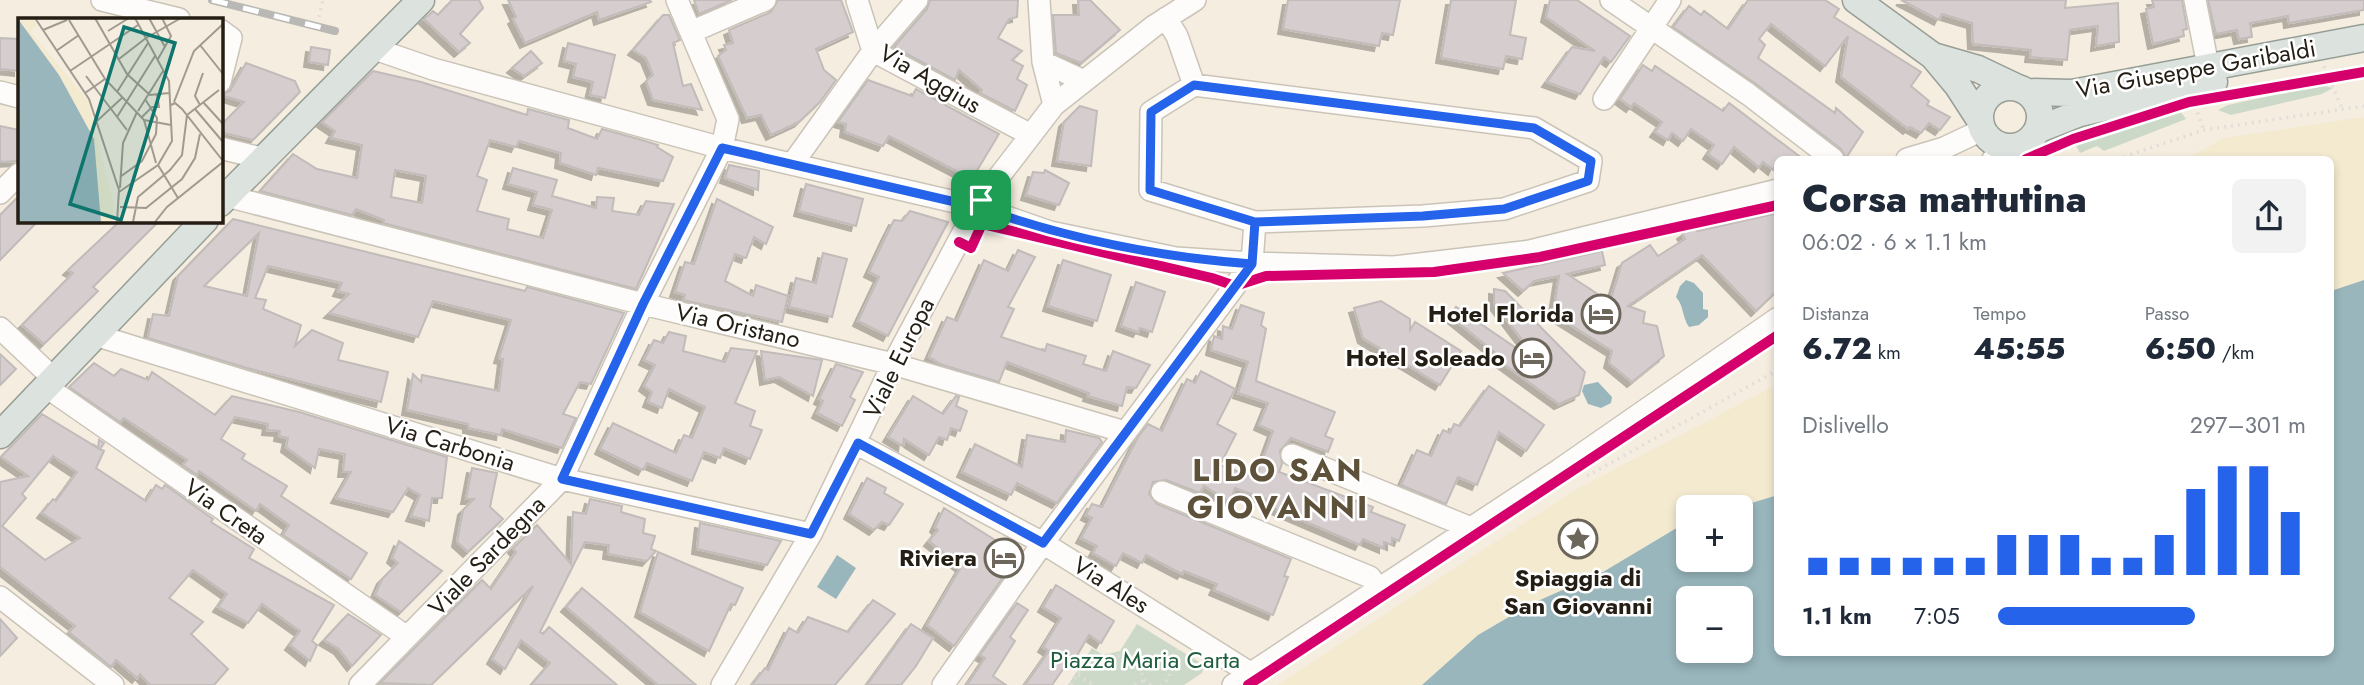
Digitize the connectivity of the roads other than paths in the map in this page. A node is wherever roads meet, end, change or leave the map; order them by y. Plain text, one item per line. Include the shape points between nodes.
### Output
1 (102, 0) edge
2 (421, 0) edge
3 (677, 0) edge
4 (765, 0) edge
5 (857, 0) edge
6 (917, 0) edge
7 (1039, 0) edge
8 (1195, 0) edge
9 (1611, 0) edge
10 (1670, 0) edge
11 (1856, 0) edge
12 (2195, 0) edge
13 (175, 18) edge
14 (1166, 18) junction
15 (1651, 27) junction
16 (222, 31) edge
17 (691, 32) junction
18 (2364, 38) edge
19 (372, 48) junction
20 (873, 51) junction
21 (1933, 56) junction
22 (2364, 56) edge
23 (1043, 62) junction
24 (2208, 66) junction
25 (222, 74) edge
26 (1084, 81) junction
27 (1194, 85) junction
28 (2022, 90) junction
29 (0, 92) edge
30 (18, 97) edge
31 (1604, 99) dead end
32 (1054, 105) junction
33 (1981, 125) junction
34 (2037, 130) junction
35 (1031, 135) junction
36 (222, 148) edge
37 (722, 148) junction
38 (2000, 154) edge
39 (1829, 156) edge
40 (1917, 156) edge
41 (265, 159) junction
42 (793, 163) junction
43 (18, 175) edge
44 (1774, 191) edge
45 (0, 193) edge
46 (224, 200) edge
47 (977, 207) junction
48 (203, 222) edge
49 (1255, 222) junction
50 (1252, 264) junction
51 (643, 304) junction
52 (1774, 321) edge
53 (0, 328) edge
54 (95, 335) junction
55 (893, 364) junction
56 (49, 382) junction
57 (1125, 432) junction
58 (0, 435) edge
59 (858, 443) junction
60 (1292, 455) dead end
61 (562, 479) junction
62 (1162, 492) dead end
63 (1472, 528) junction
64 (811, 534) junction
65 (1043, 543) junction
66 (1377, 588) junction
67 (0, 597) edge
68 (407, 637) junction
69 (1242, 679) edge
70 (113, 685) edge
71 (360, 685) edge
72 (722, 685) edge
73 (943, 685) edge

1 - 13 street
2 - 19 main road
3 - 17 street
4 - 17 street
5 - 20 street, Via Aggius
6 - 20 street
7 - 23 street
8 - 14 street, Viale Europa
9 - 15 street
10 - 15 street
11 - 21 main road
12 - 24 street
14 - 26 street, Viale Europa
14 - 27 street
15 - 31 street
15 - 39 street
16 - 25 street via 231,38
17 - 37 street via 728,119
18 - 24 main road, Via Giuseppe Garibaldi
19 - 37 street
19 - 41 main road
20 - 35 street, Via Aggius
20 - 42 street
21 - 28 main road via 1978,69
21 - 33 main road
22 - 34 main road, Via Giuseppe Garibaldi via 2327,74 2212,82 2080,113
23 - 26 street
23 - 32 street
24 - 28 main road, Via Giuseppe Garibaldi via 2072,93
26 - 32 street, Viale Europa
27 - 49 street via 1151,112 1150,190
27 - 49 street via 1534,128 1591,161 1588,181 1504,209
28 - 33 main road via 2008,87 1990,94 1984,101
28 - 34 main road via 2033,98 2040,114
29 - 30 street
32 - 35 street, Viale Europa
33 - 38 main road
33 - 40 street via 1944,148
34 - 38 main road via 2024,144
35 - 47 street, Viale Europa
36 - 41 street
37 - 42 street
37 - 51 street, Viale Sardegna
41 - 46 main road
42 - 47 street
43 - 45 street
44 - 50 street via 1530,251 1420,266
46 - 51 street, Via Oristano
47 - 50 street via 1087,240 1176,258
47 - 55 street, Viale Europa
48 - 54 main road
49 - 50 street
50 - 57 street
51 - 55 street, Via Oristano
51 - 61 street, Viale Sardegna
52 - 63 street
53 - 56 street, Via Creta
54 - 56 main road
54 - 61 street, Via Carbonia
55 - 57 street, Via Oristano
55 - 59 street, Viale Europa
56 - 58 main road
56 - 68 street, Via Creta
57 - 65 street
59 - 64 street, Viale Europa
59 - 65 street, Via Ales
60 - 63 street
61 - 64 street, Via Carbonia
61 - 68 street, Viale Sardegna
62 - 66 street via 1370,577
63 - 66 street
64 - 72 street, Viale Europa
65 - 69 street, Via Ales
65 - 73 street
66 - 69 street
67 - 70 street
68 - 71 street, Viale Sardegna

